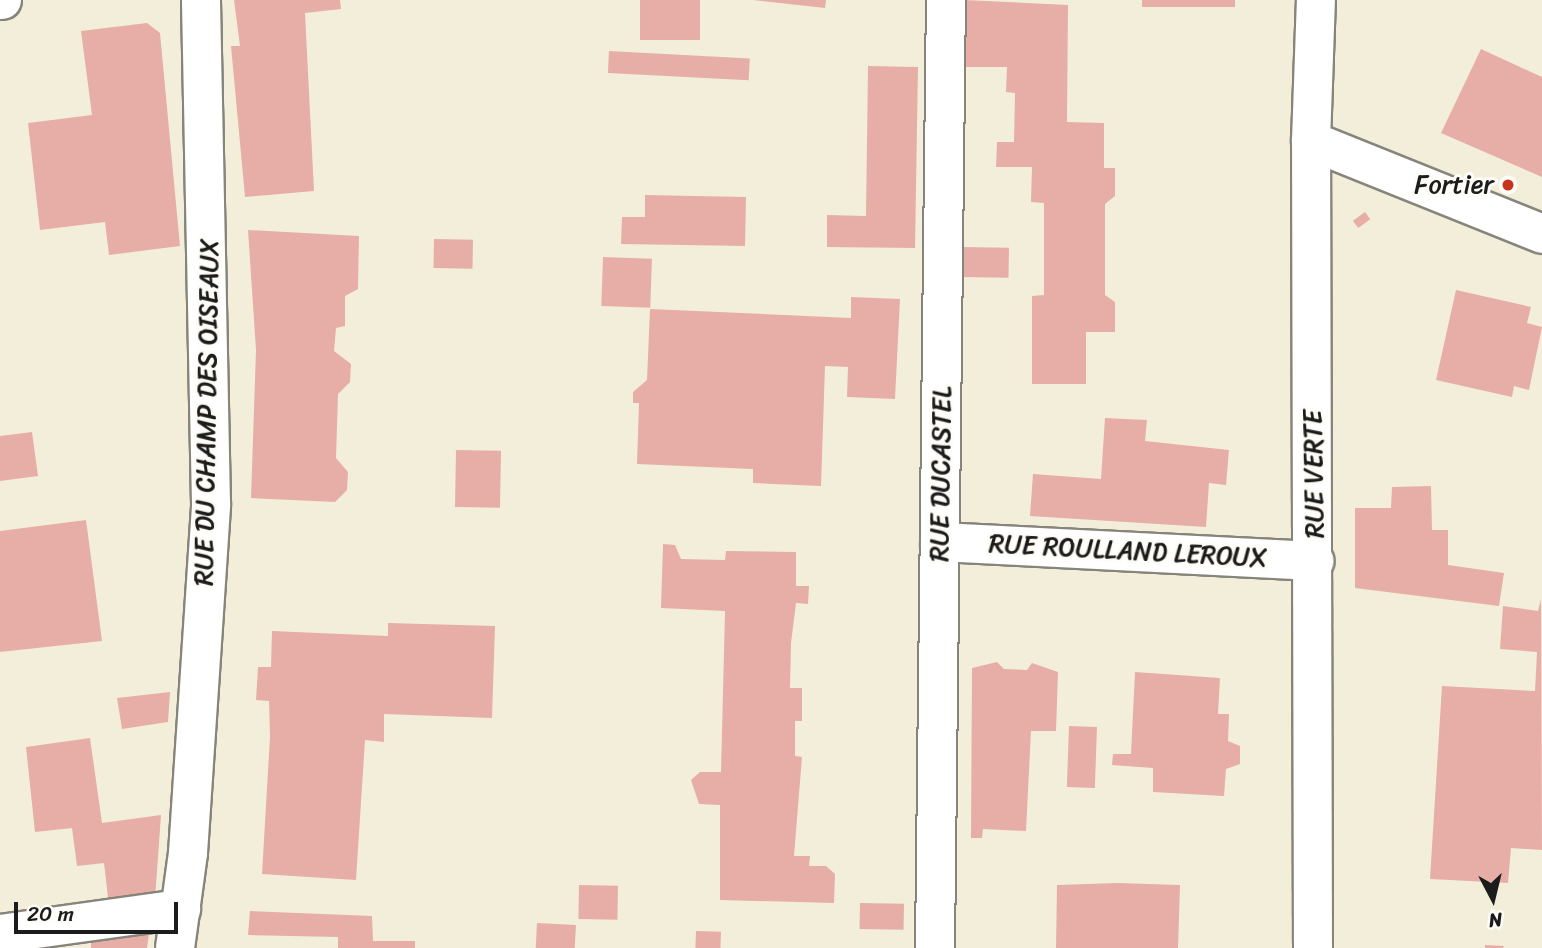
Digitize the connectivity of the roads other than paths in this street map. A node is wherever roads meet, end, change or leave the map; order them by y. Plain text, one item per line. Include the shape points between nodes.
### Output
1 (201, 0) edge
2 (946, 0) edge
3 (1316, 0) edge
4 (1311, 141) junction
5 (1542, 234) edge
6 (940, 542) junction
7 (1315, 562) junction
8 (181, 909) junction
9 (0, 934) edge
10 (175, 948) edge
11 (935, 948) edge
12 (1313, 948) edge

1 - 8 street, RUE DU CHAMP DES OISEAUX via 211,504
2 - 6 street, RUE DUCASTEL
3 - 4 street, RUE VERTE
4 - 5 street
4 - 7 street, RUE VERTE
6 - 7 street, RUE ROULLAND LEROUX
6 - 11 street, RUE DUCASTEL
7 - 12 street, RUE VERTE
8 - 9 street
8 - 10 street, RUE DU CHAMP DES OISEAUX

